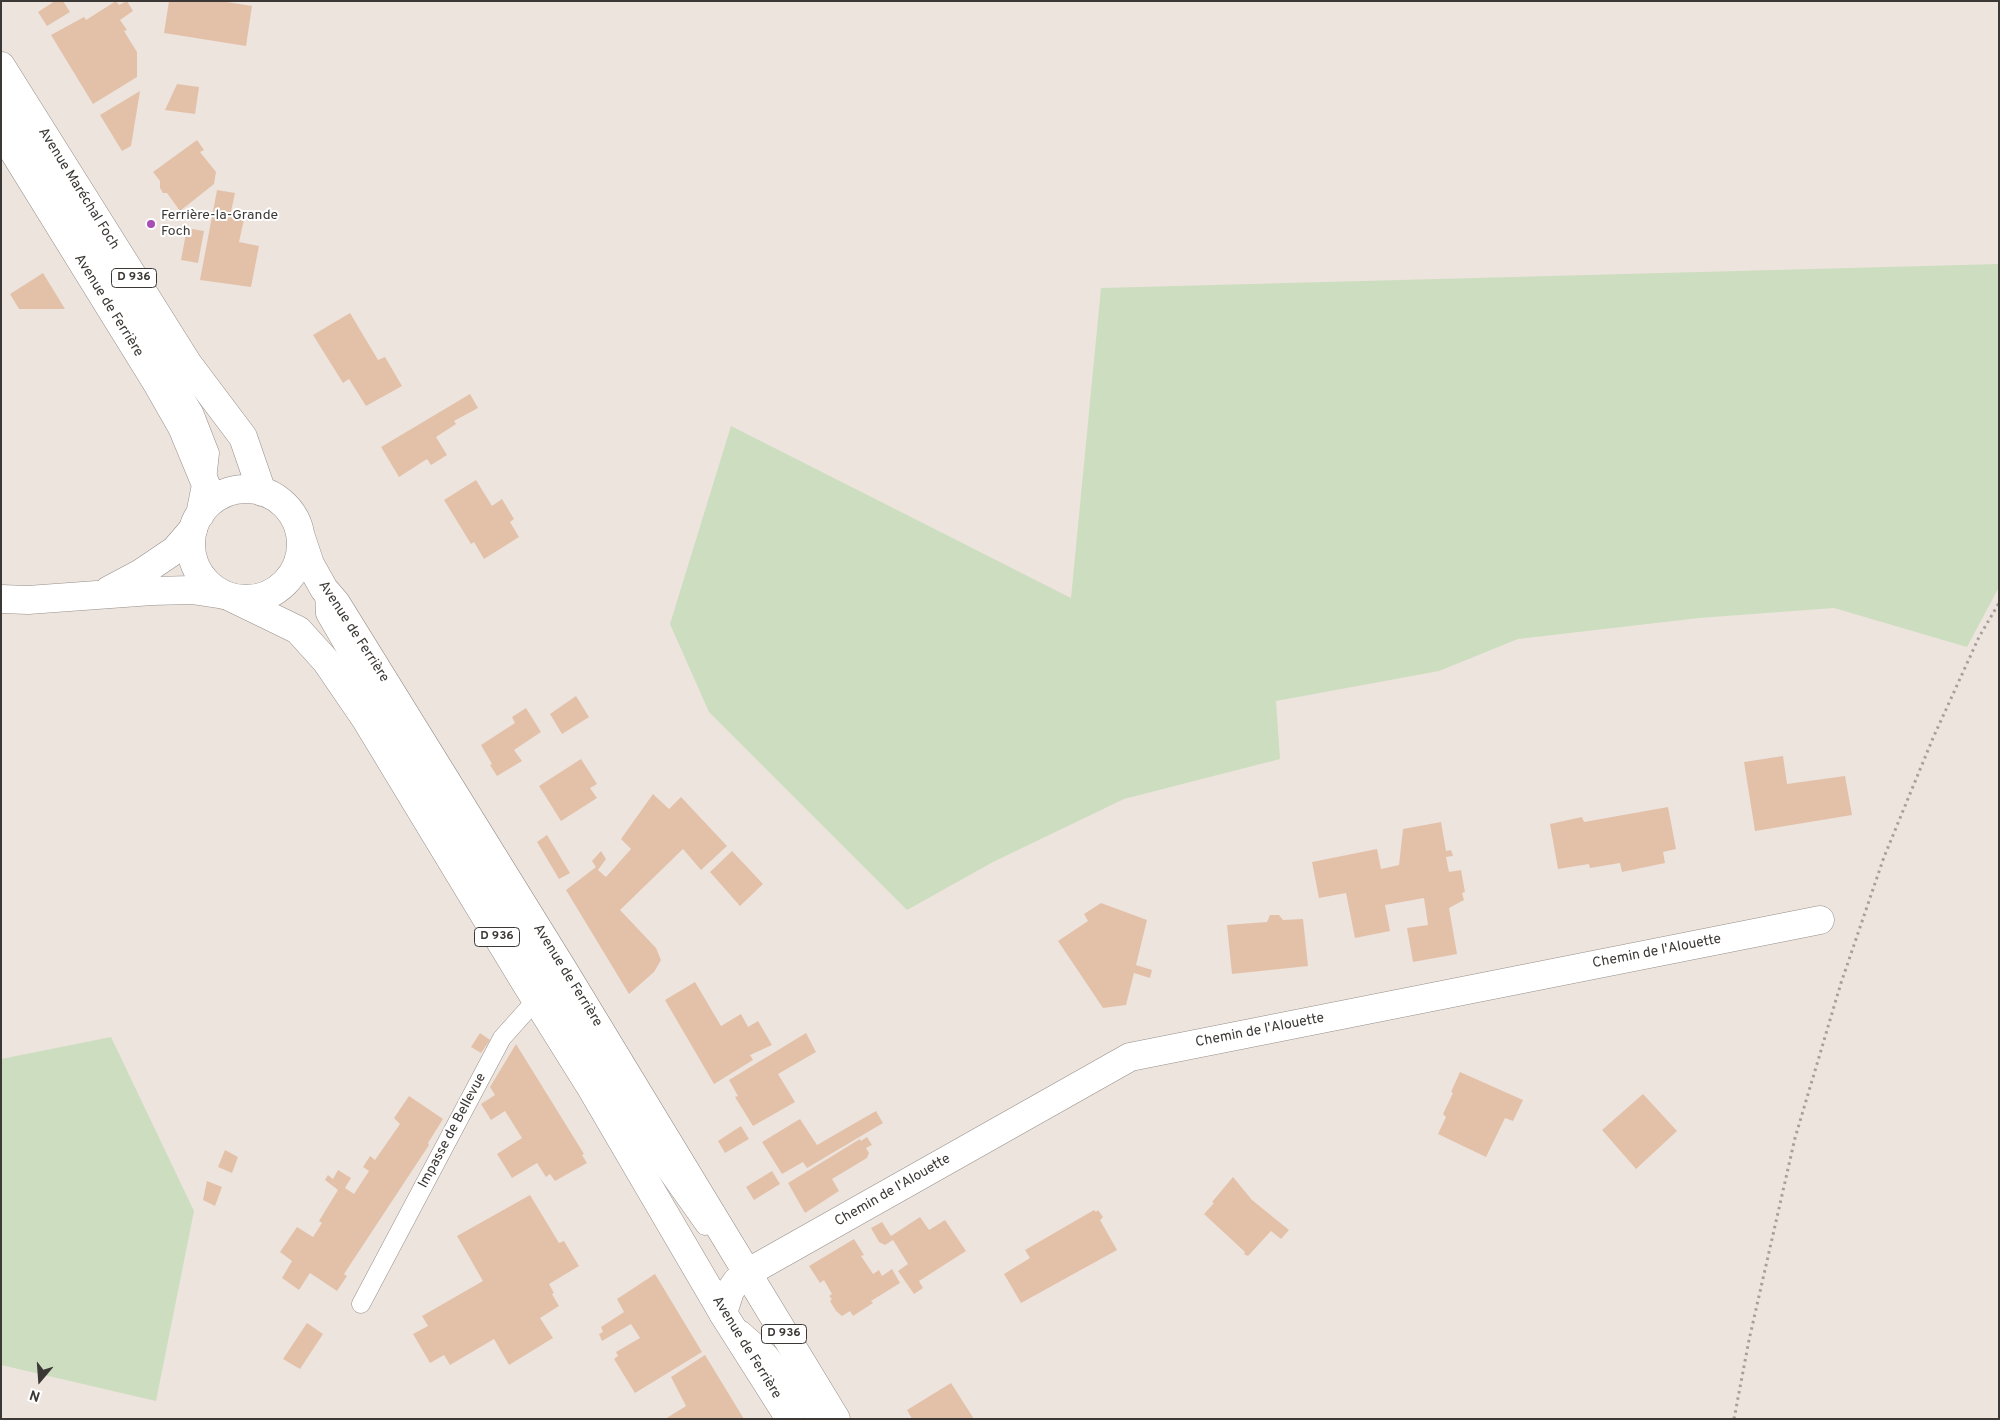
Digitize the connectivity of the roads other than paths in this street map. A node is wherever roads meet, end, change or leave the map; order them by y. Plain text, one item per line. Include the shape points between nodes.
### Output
1 (1, 66) edge
2 (1, 101) edge
3 (1, 130) edge
4 (206, 485) junction
5 (262, 492) junction
6 (196, 522) junction
7 (300, 534) junction
8 (99, 595) junction
9 (228, 596) junction
10 (1, 599) edge
11 (1820, 920) dead end
12 (553, 990) junction
13 (700, 1274) junction
14 (742, 1277) junction
15 (361, 1304) dead end
16 (724, 1314) junction
17 (790, 1419) edge
18 (815, 1419) edge
19 (836, 1419) edge

1 - 5 main road, Avenue Maréchal Foch / D 936 via 188,364 243,437
2 - 4 lane via 194,412 210,453
3 - 4 main road, Avenue de Ferrière / D 936 via 182,427
4 - 6 main road
5 - 6 main road via 244,490 227,493 211,502
5 - 7 main road via 287,508
6 - 8 main road via 175,550 142,573
6 - 9 main road via 191,544 200,575 211,587
7 - 9 main road via 295,570 283,585 268,595 249,599
7 - 12 main road, Avenue de Ferrière / D 936 via 310,564 324,589 336,602
8 - 9 main road via 192,590
8 - 10 main road
9 - 12 main road, Avenue de Ferrière / D 936 via 298,630 326,661
11 - 14 main road, Chemin de l'Alouette via 1130,1057
12 - 13 main road, Avenue de Ferrière / D 936 via 600,1102
12 - 14 main road, Avenue de Ferrière / D 936 via 733,1248
12 - 15 lane, Impasse de Bellevue via 502,1038
13 - 14 main road via 712,1282 728,1284
13 - 16 main road, Avenue de Ferrière / D 936
14 - 16 main road via 730,1291
14 - 19 main road, Avenue de Ferrière / D 936
16 - 17 main road, Avenue de Ferrière / D 936
16 - 18 lane via 769,1354

